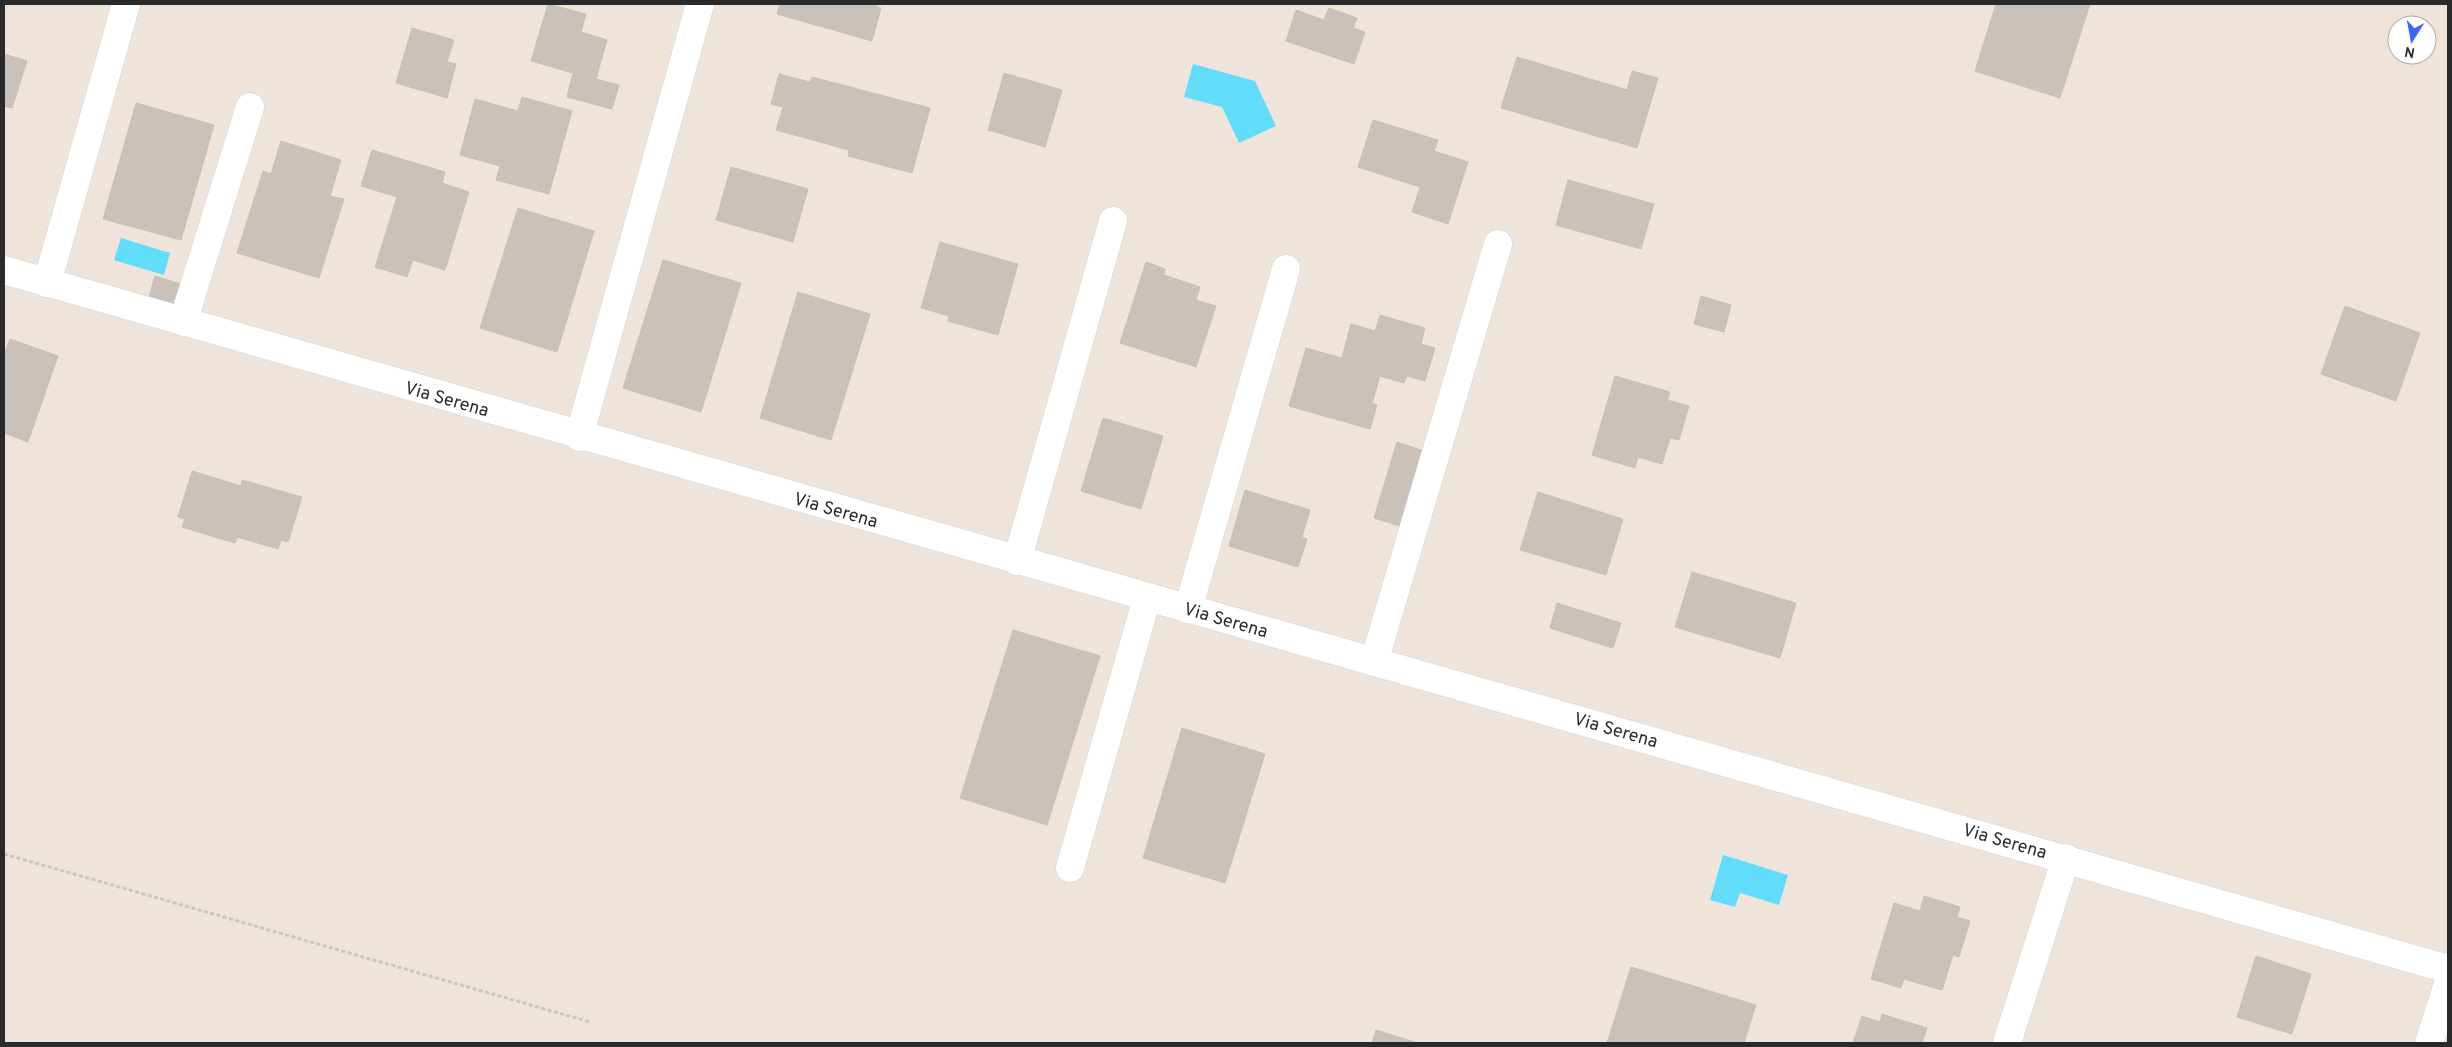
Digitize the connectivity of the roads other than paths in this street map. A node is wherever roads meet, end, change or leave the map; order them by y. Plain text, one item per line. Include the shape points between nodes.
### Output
1 (126, 4) edge
2 (700, 4) edge
3 (250, 106) dead end
4 (1113, 221) dead end
5 (1498, 244) dead end
6 (1286, 268) dead end
7 (4, 270) edge
8 (47, 283) junction
9 (183, 322) junction
10 (579, 437) junction
11 (1017, 561) junction
12 (1147, 598) junction
13 (1188, 609) junction
14 (1374, 662) junction
15 (2066, 858) junction
16 (1070, 868) dead end
17 (2448, 969) edge
18 (2448, 984) edge
19 (2007, 1043) edge
20 (2430, 1043) edge

1 - 8 street
2 - 10 street
3 - 9 street
4 - 11 street
5 - 14 street
6 - 13 street
7 - 8 street, Via Serena
8 - 9 street, Via Serena
9 - 10 street, Via Serena
10 - 11 street, Via Serena
11 - 12 street, Via Serena
12 - 13 street, Via Serena
12 - 16 street
13 - 14 street, Via Serena
14 - 15 street, Via Serena
15 - 17 street, Via Serena
15 - 19 street
18 - 20 street

